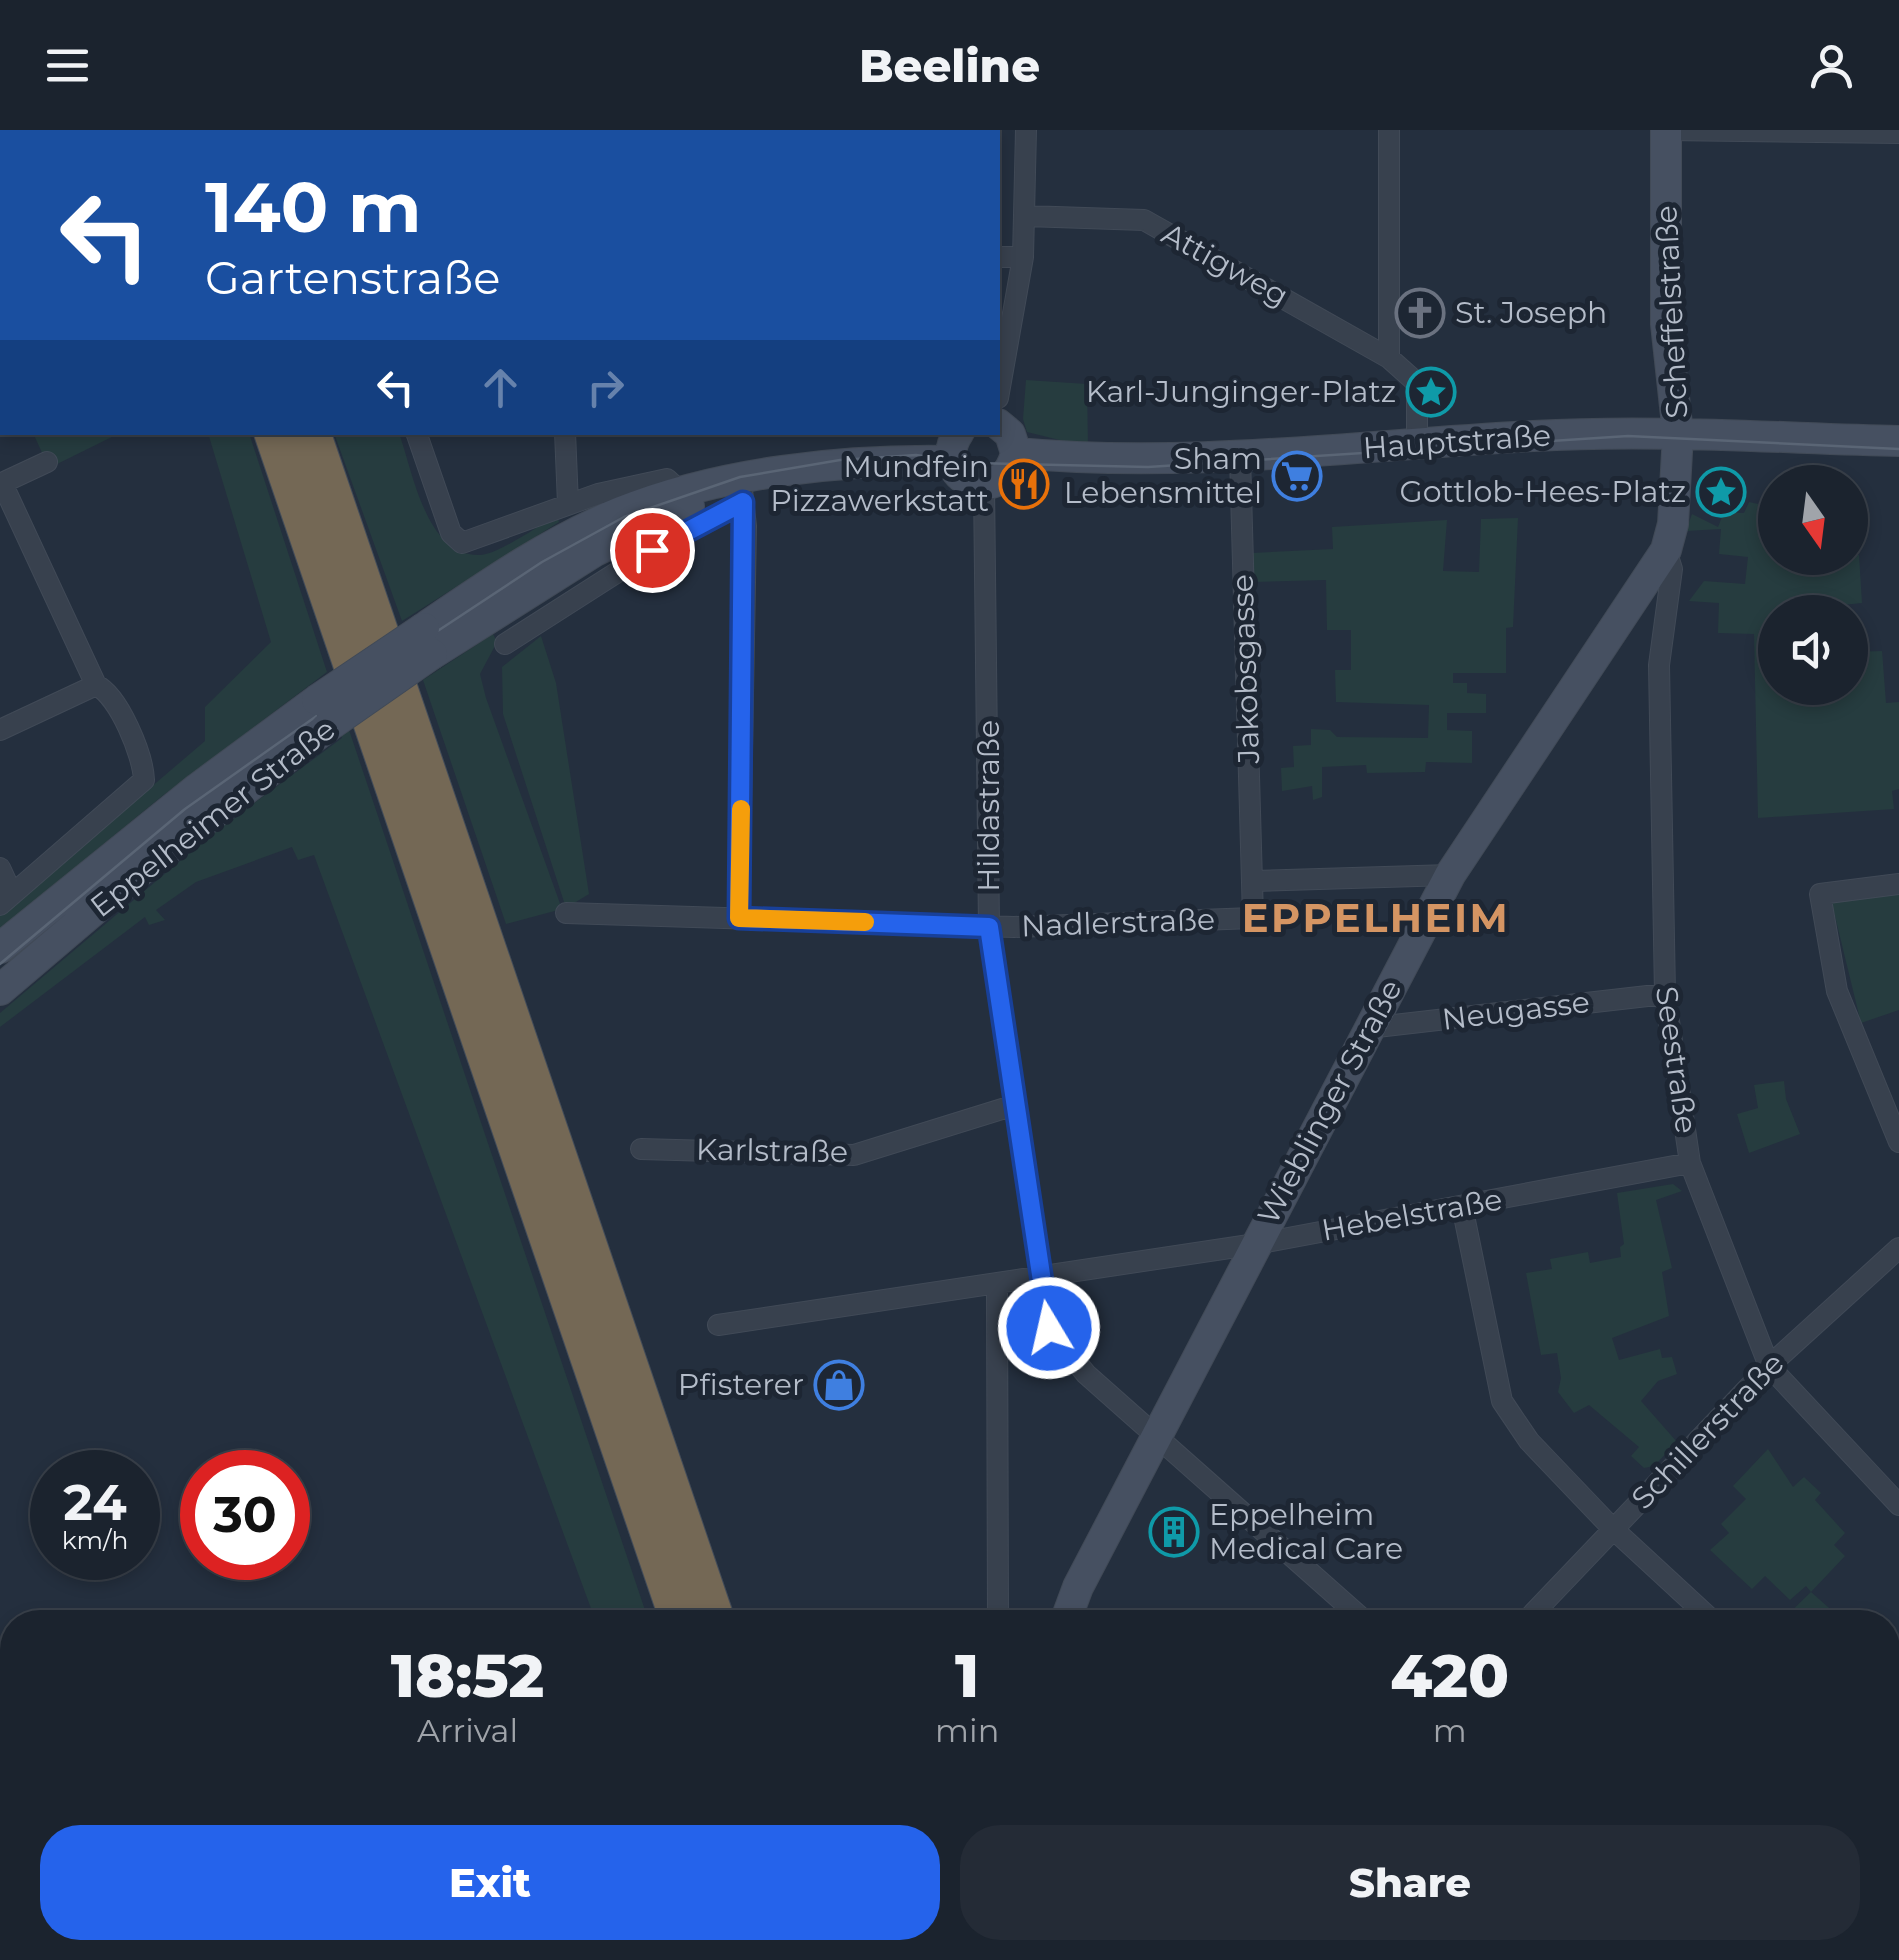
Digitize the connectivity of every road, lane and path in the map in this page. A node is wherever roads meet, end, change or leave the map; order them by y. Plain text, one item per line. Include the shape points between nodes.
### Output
1 (1026, 130) edge
2 (1389, 130) edge
3 (1666, 130) edge
4 (1899, 134) edge
5 (1026, 216) junction
6 (1024, 256) junction
7 (1000, 257) edge
8 (1388, 358) junction
9 (1000, 387) edge
10 (1000, 426) edge
11 (1678, 434) junction
12 (274, 435) edge
13 (312, 435) edge
14 (417, 435) edge
15 (565, 435) edge
16 (1899, 441) edge
17 (1417, 444) junction
18 (954, 447) edge
19 (1016, 453) junction
20 (1240, 457) junction
21 (47, 462) dead end
22 (1, 484) edge
23 (984, 485) junction
24 (680, 491) junction
25 (742, 492) junction
26 (568, 504) junction
27 (1666, 550) junction
28 (428, 641) junction
29 (504, 644) dead end
30 (96, 686) junction
31 (321, 714) junction
32 (0, 730) edge
33 (0, 868) edge
34 (1450, 875) junction
35 (1252, 882) junction
36 (1899, 884) edge
37 (6, 900) edge
38 (566, 913) dead end
39 (739, 918) junction
40 (989, 927) junction
41 (0, 948) edge
42 (0, 990) edge
43 (1665, 994) junction
44 (1368, 1028) junction
45 (1015, 1105) junction
46 (1899, 1142) edge
47 (642, 1149) dead end
48 (1690, 1163) junction
49 (1462, 1206) junction
50 (1256, 1244) junction
51 (1899, 1248) edge
52 (1041, 1278) junction
53 (997, 1284) junction
54 (718, 1325) dead end
55 (1768, 1366) junction
56 (1158, 1437) junction
57 (1899, 1504) edge
58 (1612, 1528) junction
59 (1078, 1587) junction
60 (676, 1610) edge
61 (712, 1610) edge
62 (998, 1610) edge
63 (1070, 1610) edge
64 (1082, 1610) edge
65 (1353, 1610) edge
66 (1536, 1610) edge
67 (1701, 1610) edge

1 - 5 street
2 - 8 street
3 - 4 street
3 - 11 street, Scheffelstraße via 1666,324
5 - 6 street
5 - 8 street, Attigweg via 1144,220
6 - 7 street
6 - 9 street
8 - 17 street, Attigweg via 1417,383
10 - 19 street
11 - 16 street, Hauptstraße
11 - 17 street, Hauptstraße
11 - 27 street, Wieblinger Straße
12 - 60 highway
13 - 61 highway
14 - 26 street via 451,533 469,544
15 - 26 street
17 - 20 street, Hauptstraße
18 - 23 street via 959,475
18 - 25 street via 837,464
19 - 20 street, Hauptstraße via 1117,460
19 - 23 street via 1006,476
20 - 35 street, Jakobsgasse
21 - 22 street
22 - 30 street
23 - 40 street, Hildastraße
24 - 25 street
24 - 26 street via 667,479 651,480
24 - 28 street via 554,544
25 - 28 street via 595,551
25 - 29 street
25 - 39 street
27 - 34 street, Wieblinger Straße
27 - 43 street, Seestraße via 1672,569 1659,665
28 - 31 street, Eppelheimer Straße, bridge
30 - 32 street
30 - 37 street via 108,691 144,780
31 - 41 street, Eppelheimer Straße via 198,788
31 - 42 street, Eppelheimer Straße
33 - 37 street
34 - 35 street, Nadlerstraße
34 - 44 street, Wieblinger Straße
35 - 40 street, Nadlerstraße via 1253,918
36 - 46 street via 1820,894 1838,991
38 - 39 street, Nadlerstraße
39 - 40 street, Nadlerstraße
40 - 45 street, Hildastraße
43 - 44 street, Neugasse
43 - 48 street, Seestraße
44 - 50 street, Wieblinger Straße
45 - 47 street, Karlstraße via 854,1155
45 - 52 street, Hildastraße
48 - 49 street, Hebelstraße
48 - 55 street, Seestraße
49 - 50 street, Hebelstraße
49 - 58 street via 1502,1401 1529,1441
50 - 52 street, Hebelstraße
50 - 56 street, Wieblinger Straße
51 - 55 street, Schillerstraße
52 - 53 street, Hebelstraße
52 - 56 street, Hildastraße via 1049,1328 1064,1351
53 - 54 street, Hebelstraße
53 - 62 street
55 - 57 street, Seestraße
55 - 58 street, Schillerstraße
56 - 59 street, Wieblinger Straße
56 - 65 street, Hildastraße
58 - 66 street, Schillerstraße
58 - 67 street
59 - 63 street, Wieblinger Straße
59 - 64 street

